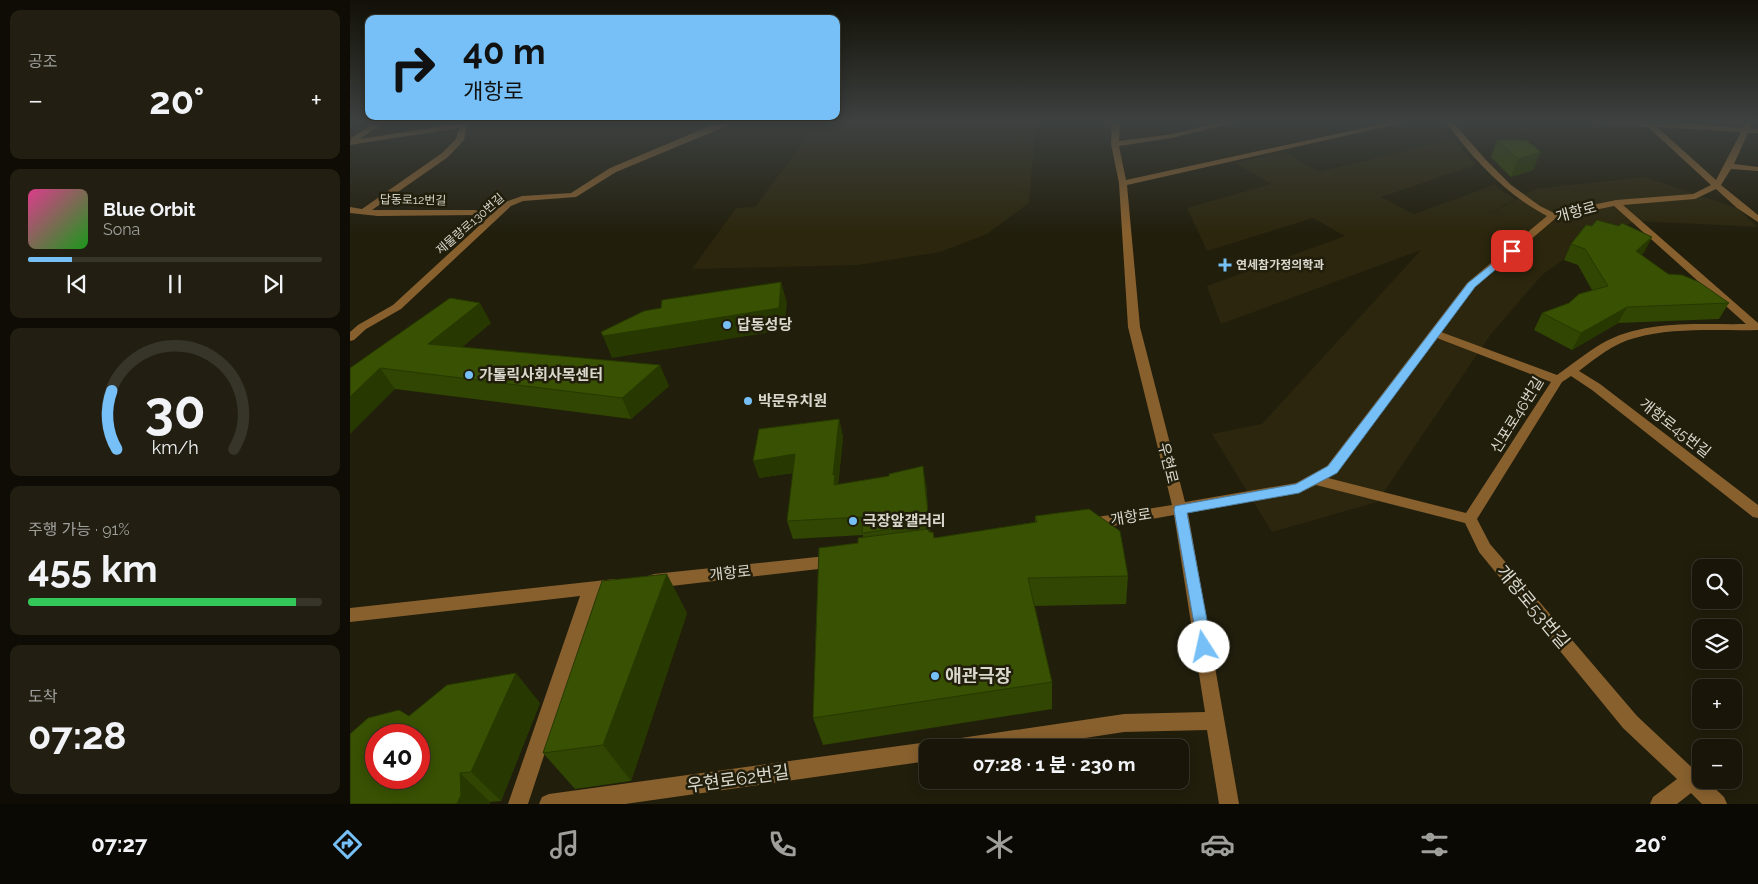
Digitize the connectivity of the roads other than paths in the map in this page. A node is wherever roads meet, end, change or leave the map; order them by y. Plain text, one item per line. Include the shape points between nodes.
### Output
1 (440, 159) edge
2 (640, 159) edge
3 (1118, 159) edge
4 (1233, 159) edge
5 (1479, 159) edge
6 (1688, 159) edge
7 (1732, 159) edge
8 (1729, 166) junction
9 (1758, 169) edge
10 (1123, 182) junction
11 (1717, 185) junction
12 (1616, 203) junction
13 (1740, 206) junction
14 (1758, 207) edge
15 (350, 210) edge
16 (363, 212) junction
17 (475, 214) dead end
18 (1553, 216) junction
19 (1758, 219) edge
20 (1757, 327) edge
21 (1436, 334) junction
22 (350, 338) edge
23 (1571, 370) junction
24 (1558, 380) junction
25 (1314, 480) junction
26 (1180, 510) junction
27 (1758, 513) edge
28 (1470, 520) junction
29 (1075, 526) edge
30 (855, 559) edge
31 (591, 589) junction
32 (350, 616) edge
33 (1216, 721) junction
34 (1013, 739) edge
35 (919, 752) edge
36 (1691, 780) junction
37 (518, 804) edge
38 (549, 804) edge
39 (1230, 804) edge
40 (1660, 804) edge
41 (1717, 804) edge

1 - 16 street
2 - 22 street, 제물량로130번길 via 613,170 573,195 522,199 508,204 397,307 362,327
3 - 10 street, 우현로
4 - 10 street
5 - 18 street via 1506,187 1538,210
6 - 11 street
7 - 8 street
8 - 9 street
8 - 11 street
10 - 26 street, 우현로 via 1134,327
11 - 12 street, 개항로 via 1694,196
11 - 13 street
12 - 18 street, 개항로
12 - 20 street, 신포로46번길
13 - 14 street
13 - 19 street
15 - 16 street, 답동로12번길
16 - 17 street, 답동로12번길
18 - 21 street, 개항로 via 1471,285
20 - 23 street, 신포로46번길 via 1664,328 1631,335 1606,346
21 - 24 street
21 - 25 street, 개항로 via 1332,470
23 - 24 street, 신포로46번길
23 - 27 street, 개항로45번길
24 - 28 street, 신포로46번길
25 - 26 street, 개항로 via 1299,488
25 - 28 street
26 - 29 street, 개항로
26 - 33 street, 우현로
28 - 36 street, 개항로53번길 via 1484,548 1624,715
30 - 31 street, 개항로
31 - 32 street, 개항로
31 - 37 street
33 - 34 street via 1124,722
33 - 39 street, 우현로
35 - 38 street, 우현로62번길
36 - 40 street
36 - 41 street, 개항로53번길

